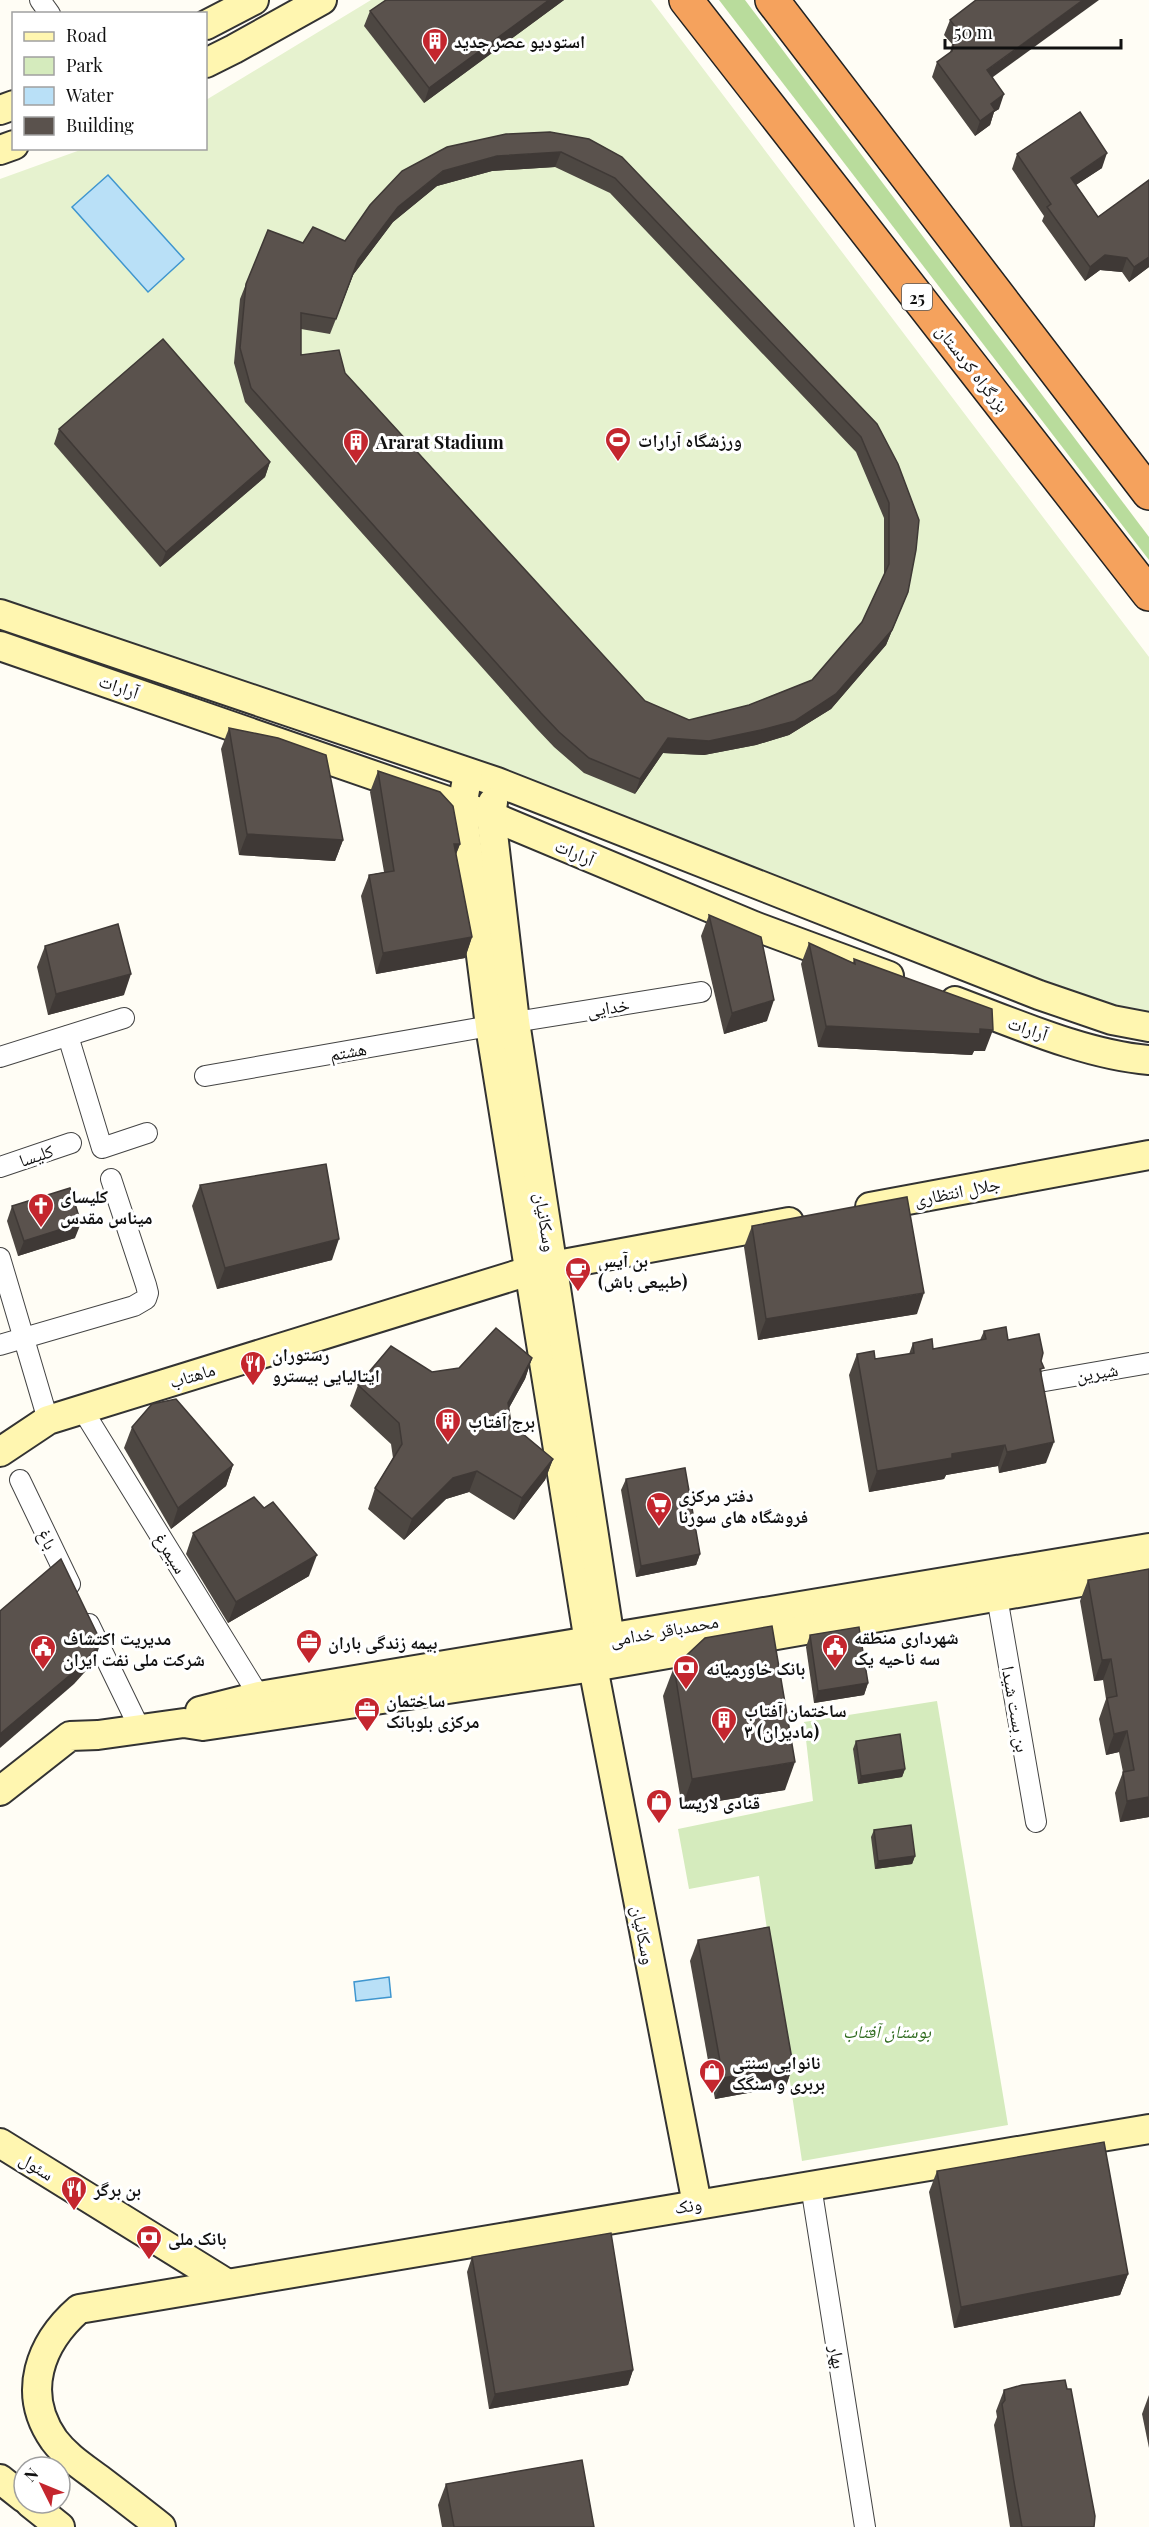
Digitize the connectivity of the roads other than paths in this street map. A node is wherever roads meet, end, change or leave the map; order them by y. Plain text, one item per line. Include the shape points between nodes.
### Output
1 (254, 0) edge
2 (322, 0) edge
3 (686, 0) edge
4 (772, 0) edge
5 (214, 22) edge
6 (234, 50) junction
7 (207, 63) edge
8 (1149, 493) edge
9 (1149, 594) edge
10 (0, 614) edge
11 (0, 646) edge
12 (150, 664) junction
13 (140, 693) junction
14 (468, 773) junction
15 (497, 782) junction
16 (462, 807) junction
17 (491, 816) junction
18 (701, 992) dead end
19 (124, 1018) dead end
20 (503, 1024) junction
21 (1149, 1027) edge
22 (68, 1036) junction
23 (0, 1057) edge
24 (1149, 1060) edge
25 (205, 1076) dead end
26 (147, 1133) dead end
27 (71, 1143) dead end
28 (1149, 1155) edge
29 (0, 1167) edge
30 (111, 1179) dead end
31 (845, 1212) edge
32 (810, 1218) edge
33 (0, 1258) edge
34 (541, 1268) junction
35 (23, 1338) junction
36 (0, 1345) edge
37 (1149, 1363) edge
38 (1045, 1381) edge
39 (82, 1409) junction
40 (48, 1420) junction
41 (2, 1448) edge
42 (20, 1480) dead end
43 (1149, 1548) edge
44 (1149, 1570) edge
45 (997, 1597) junction
46 (884, 1604) junction
47 (601, 1653) junction
48 (497, 1670) junction
49 (259, 1696) junction
50 (184, 1723) junction
51 (139, 1727) junction
52 (98, 1735) junction
53 (0, 1791) edge
54 (0, 1813) edge
55 (1036, 1822) dead end
56 (1149, 2129) edge
57 (0, 2143) edge
58 (811, 2186) junction
59 (697, 2204) junction
60 (226, 2283) junction
61 (0, 2479) edge
62 (12, 2488) edge
63 (45, 2515) edge
64 (60, 2527) edge
65 (161, 2527) edge
66 (865, 2527) edge

1 - 5 main road
2 - 6 main road
3 - 9 highway, بزرگراه کردستان / 25
4 - 8 highway
5 - 6 main road
6 - 7 main road
10 - 12 main road, آرارات
11 - 13 main road, آرارات
12 - 13 main road
12 - 14 main road, آرارات
13 - 16 main road, آرارات
14 - 15 main road, آرارات
14 - 16 main road
15 - 17 main road
15 - 21 main road, آرارات via 1039,995 1112,1020
16 - 17 main road, آرارات
16 - 20 main road
17 - 20 main road
17 - 24 main road, آرارات via 754,926 1053,1037
18 - 20 street, خدایی
19 - 22 street
20 - 25 street, هشتم
20 - 34 main road, وسکانیان
22 - 23 street
22 - 26 street via 102,1148
27 - 29 street, کلیسا
28 - 31 main road, جلال انتظاری
30 - 35 street via 146,1285 146,1299
32 - 34 main road
33 - 35 street
34 - 39 main road, ماهتاب
34 - 47 main road, وسکانیان
35 - 36 street
35 - 40 street
37 - 38 street, شیرین
39 - 40 main road, ماهتاب
39 - 49 street, سیمرغ
40 - 41 main road, ماهتاب
42 - 51 street, باغ
43 - 46 main road, محمدباقر خدامی
44 - 45 main road, محمدباقر خدامی
45 - 46 main road, محمدباقر خدامی
45 - 55 street, بن بست شیدا
46 - 47 main road, محمدباقر خدامی
47 - 48 main road, محمدباقر خدامی
47 - 59 main road, وسکانیان
48 - 49 main road, محمدباقر خدامی
48 - 50 main road, محمدباقر خدامی via 203,1726
49 - 50 main road, محمدباقر خدامی via 203,1709
50 - 51 main road, محمدباقر خدامی
51 - 52 main road, محمدباقر خدامی
52 - 53 main road, محمدباقر خدامی via 70,1736
52 - 54 main road, محمدباقر خدامی
56 - 58 main road, ونک
57 - 60 main road, سئول
58 - 59 main road, ونک
58 - 66 street, بهار
59 - 60 main road, ونک
60 - 65 main road, ونک via 79,2309 61,2325 42,2361 38,2394 43,2418 54,2439 70,2458
61 - 62 main road
63 - 64 main road

